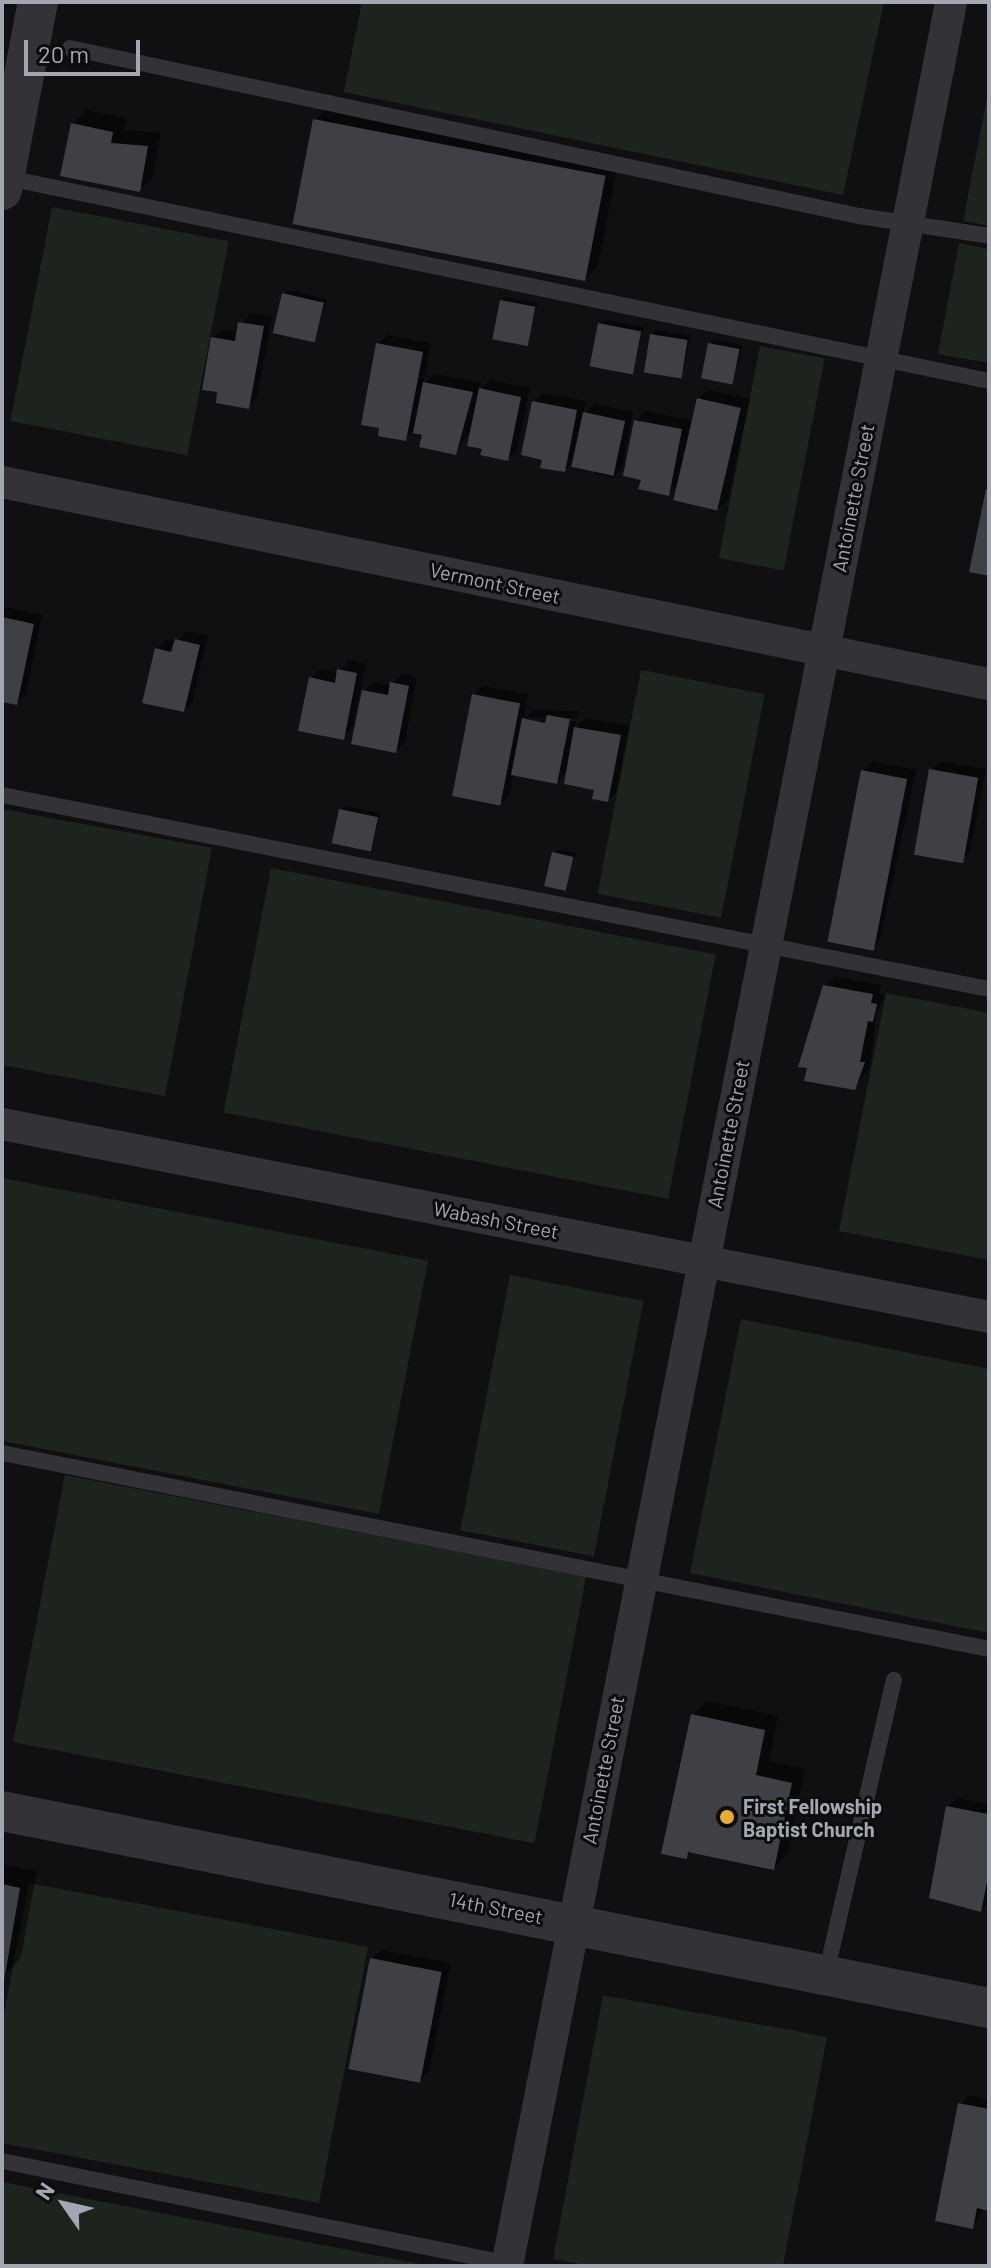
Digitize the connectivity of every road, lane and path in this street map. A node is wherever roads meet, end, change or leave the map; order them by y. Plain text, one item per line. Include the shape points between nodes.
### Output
1 (38, 2) edge
2 (951, 2) edge
3 (70, 48) dead end
4 (3, 181) edge
5 (908, 222) junction
6 (989, 236) edge
7 (880, 361) junction
8 (989, 381) edge
9 (2, 482) edge
10 (823, 651) junction
11 (989, 684) edge
12 (2, 795) edge
13 (766, 943) junction
14 (989, 989) edge
15 (2, 1124) edge
16 (703, 1261) junction
17 (989, 1317) edge
18 (2, 1453) edge
19 (641, 1579) junction
20 (989, 1649) edge
21 (894, 1680) dead end
22 (2, 1811) edge
23 (573, 1923) junction
24 (826, 1974) junction
25 (989, 2008) edge
26 (2, 2161) edge
27 (512, 2265) edge

1 - 4 street
2 - 5 street, Antoinette Street
3 - 5 lane via 859,216
4 - 7 lane
5 - 6 lane
5 - 7 street, Antoinette Street
7 - 8 lane
7 - 10 street, Antoinette Street
9 - 10 street, Vermont Street
10 - 11 street, Vermont Street
10 - 13 street, Antoinette Street
12 - 13 lane
13 - 14 lane
13 - 16 street, Antoinette Street
15 - 16 street, Wabash Street
16 - 17 street, Wabash Street
16 - 19 street, Antoinette Street
18 - 19 lane
19 - 20 lane
19 - 23 street, Antoinette Street
21 - 24 lane
22 - 23 street, 14th Street
23 - 24 street, 14th Street
23 - 27 street, Antoinette Street
24 - 25 street, 14th Street
26 - 27 lane

